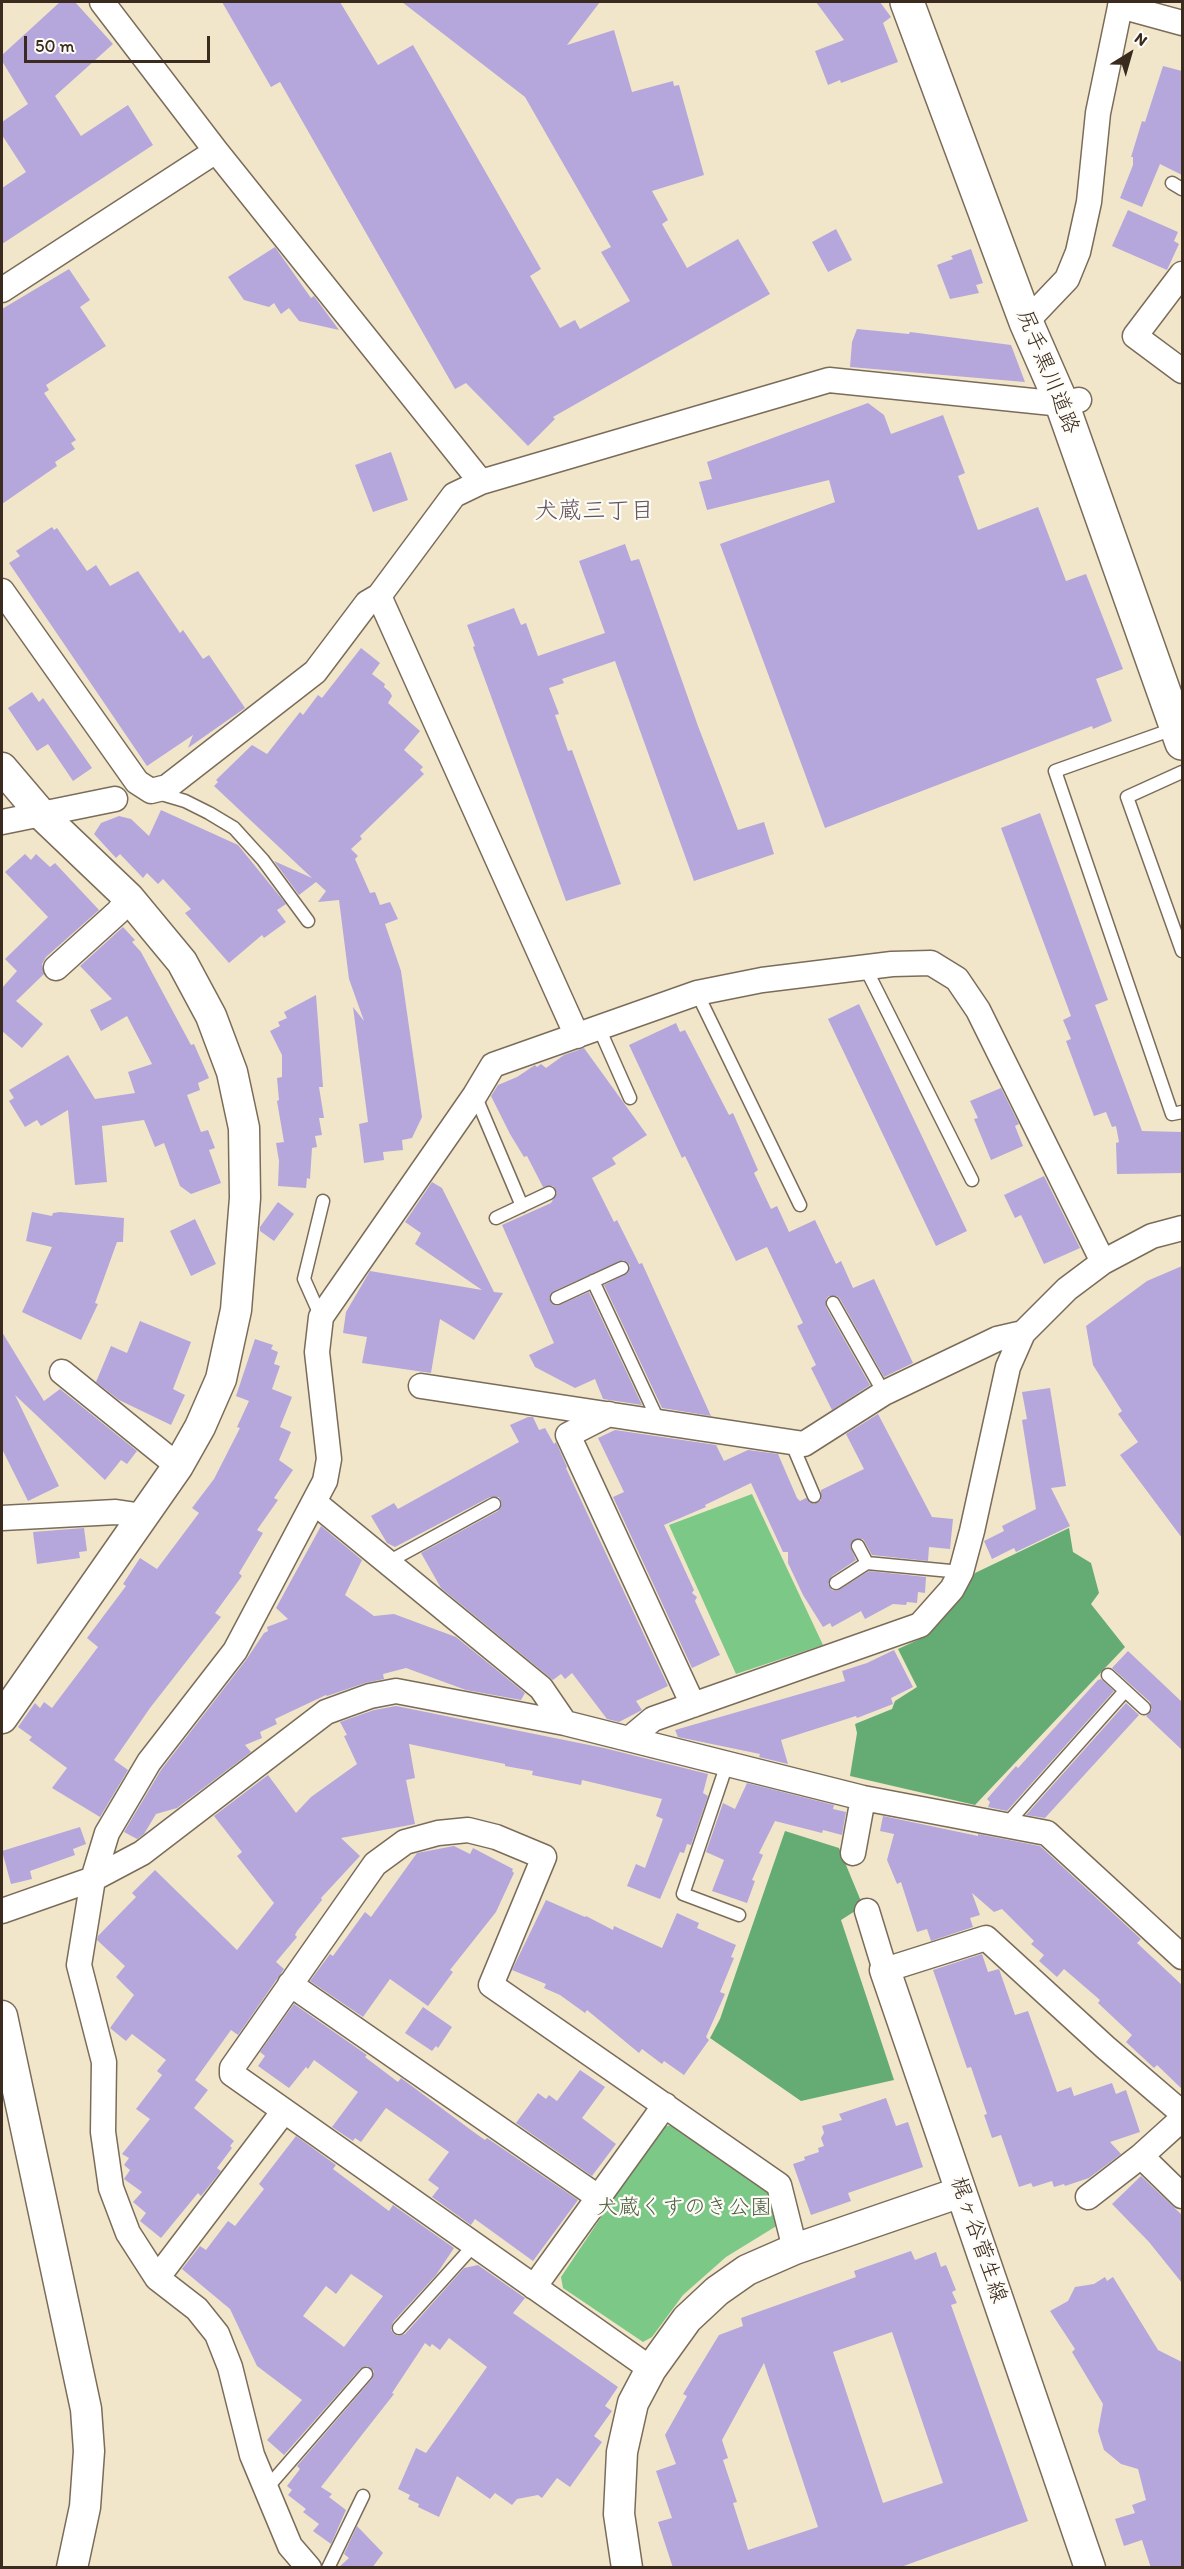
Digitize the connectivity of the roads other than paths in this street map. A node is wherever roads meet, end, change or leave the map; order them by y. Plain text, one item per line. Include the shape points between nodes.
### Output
1 (102, 2) edge
2 (907, 2) edge
3 (930, 2) edge
4 (1120, 4) edge
5 (1182, 23) edge
6 (216, 151) junction
7 (1182, 274) edge
8 (2, 290) edge
9 (1034, 315) junction
10 (1182, 371) edge
11 (1070, 402) junction
12 (481, 482) junction
13 (2, 591) edge
14 (379, 596) junction
15 (1182, 678) edge
16 (1180, 735) edge
17 (2, 768) edge
18 (1182, 772) edge
19 (152, 791) junction
20 (115, 799) dead end
21 (42, 815) junction
22 (2, 822) edge
23 (129, 898) junction
24 (308, 921) dead end
25 (1182, 951) edge
26 (866, 967) junction
27 (56, 968) dead end
28 (697, 993) junction
29 (588, 1032) junction
30 (475, 1095) junction
31 (630, 1098) dead end
32 (1182, 1112) edge
33 (972, 1180) dead end
34 (549, 1193) dead end
35 (322, 1201) dead end
36 (800, 1205) dead end
37 (522, 1206) junction
38 (496, 1218) dead end
39 (1182, 1228) edge
40 (1103, 1262) junction
41 (622, 1268) dead end
42 (593, 1281) junction
43 (558, 1298) dead end
44 (833, 1303) dead end
45 (321, 1317) junction
46 (1023, 1333) junction
47 (62, 1372) dead end
48 (421, 1386) dead end
49 (884, 1393) junction
50 (609, 1414) junction
51 (659, 1422) junction
52 (792, 1444) junction
53 (178, 1466) junction
54 (814, 1496) dead end
55 (314, 1502) junction
56 (494, 1504) dead end
57 (143, 1516) junction
58 (2, 1518) edge
59 (858, 1546) dead end
60 (388, 1562) junction
61 (867, 1563) junction
62 (961, 1572) junction
63 (836, 1583) dead end
64 (1108, 1675) dead end
65 (1125, 1691) junction
66 (693, 1705) junction
67 (1144, 1708) dead end
68 (2, 1718) edge
69 (565, 1723) junction
70 (630, 1739) junction
71 (727, 1764) junction
72 (863, 1797) junction
73 (1005, 1826) junction
74 (853, 1853) dead end
75 (93, 1879) junction
76 (2, 1911) edge
77 (867, 1911) dead end
78 (739, 1915) dead end
79 (1182, 1957) edge
80 (885, 1970) junction
81 (290, 1984) junction
82 (2, 2016) edge
83 (5, 2048) edge
84 (665, 2105) junction
85 (284, 2111) junction
86 (1182, 2113) edge
87 (1182, 2119) edge
88 (1141, 2156) junction
89 (961, 2192) junction
90 (598, 2196) junction
91 (1182, 2196) edge
92 (1088, 2197) dead end
93 (474, 2245) junction
94 (795, 2249) junction
95 (157, 2278) junction
96 (534, 2287) junction
97 (399, 2328) dead end
98 (651, 2369) junction
99 (366, 2374) dead end
100 (266, 2489) junction
101 (363, 2496) dead end
102 (72, 2568) edge
103 (309, 2568) edge
104 (328, 2568) edge
105 (627, 2568) edge
106 (1090, 2568) edge

1 - 6 street
2 - 9 main road, 尻手黒川道路
3 - 9 main road, 尻手黒川道路
4 - 5 street
4 - 9 street via 1098,113 1089,202 1078,252 1067,279
6 - 8 street
6 - 12 street
7 - 10 street via 1136,336
9 - 11 main road, 尻手黒川道路
11 - 12 street via 829,380
11 - 15 main road, 尻手黒川道路
11 - 16 main road, 尻手黒川道路
12 - 14 street via 454,495
13 - 19 street via 136,782
14 - 19 street via 367,603 315,672 166,787
14 - 29 street
16 - 32 lane via 1055,771 1172,1114
17 - 21 street
18 - 25 lane via 1126,797
19 - 24 lane via 185,801 234,828
20 - 21 street
21 - 22 street
21 - 23 street
23 - 27 street
23 - 53 street via 182,962 211,1016 232,1072 244,1128 245,1198 236,1310 221,1379
26 - 28 street
26 - 33 lane
26 - 40 street via 931,963 957,979 978,1010
28 - 29 street
28 - 36 lane
29 - 30 street via 493,1065
29 - 31 lane
30 - 37 lane
30 - 45 street
34 - 37 lane
35 - 45 lane via 304,1280
37 - 38 lane
39 - 40 street via 1152,1236
40 - 46 street via 1066,1289
41 - 42 lane
42 - 43 lane
42 - 51 lane
44 - 49 lane
45 - 55 street via 317,1352 329,1459 325,1481
46 - 49 street via 997,1339
46 - 62 street via 1008,1367
47 - 53 street
48 - 50 street
49 - 52 street via 804,1444
50 - 51 street
50 - 66 street via 568,1435
51 - 52 street
52 - 54 lane
53 - 57 street
55 - 60 street
55 - 75 street via 235,1651 149,1762 119,1812 107,1833
56 - 60 lane
57 - 58 street via 116,1512
57 - 68 street
59 - 61 lane
60 - 69 street via 541,1688
61 - 62 lane
61 - 63 lane
62 - 66 street via 952,1589 920,1625
64 - 65 lane
65 - 67 lane
65 - 73 lane
66 - 70 street via 653,1719
69 - 70 street
69 - 75 street via 396,1691 370,1696 326,1712 142,1853
70 - 71 street
71 - 72 street
71 - 78 lane via 683,1894
72 - 73 street
72 - 74 street
73 - 79 street via 1047,1833
75 - 76 street
75 - 95 street via 79,1965 104,2062 103,2132 111,2188 128,2233
77 - 80 street, 梶ヶ谷菅生線
80 - 86 street via 986,1938
80 - 89 street, 梶ヶ谷菅生線
81 - 84 street via 375,1864 405,1842 468,1830 496,1837 544,1857 491,1985
81 - 85 street via 232,2068 232,2074
81 - 90 street
82 - 83 street
83 - 102 street via 86,2409 89,2451 85,2507
84 - 90 street
84 - 94 street via 779,2185
85 - 93 street
85 - 95 street
87 - 88 street
88 - 91 street
88 - 92 street
89 - 94 street
89 - 106 street, 梶ヶ谷菅生線
90 - 96 street
93 - 96 street
93 - 97 lane
94 - 98 street via 747,2270 717,2291 687,2319
95 - 100 street via 197,2309 217,2334 230,2367 252,2455
96 - 98 street
98 - 105 street via 633,2403 622,2452 619,2514
99 - 100 lane
100 - 103 street via 290,2546
101 - 104 lane

